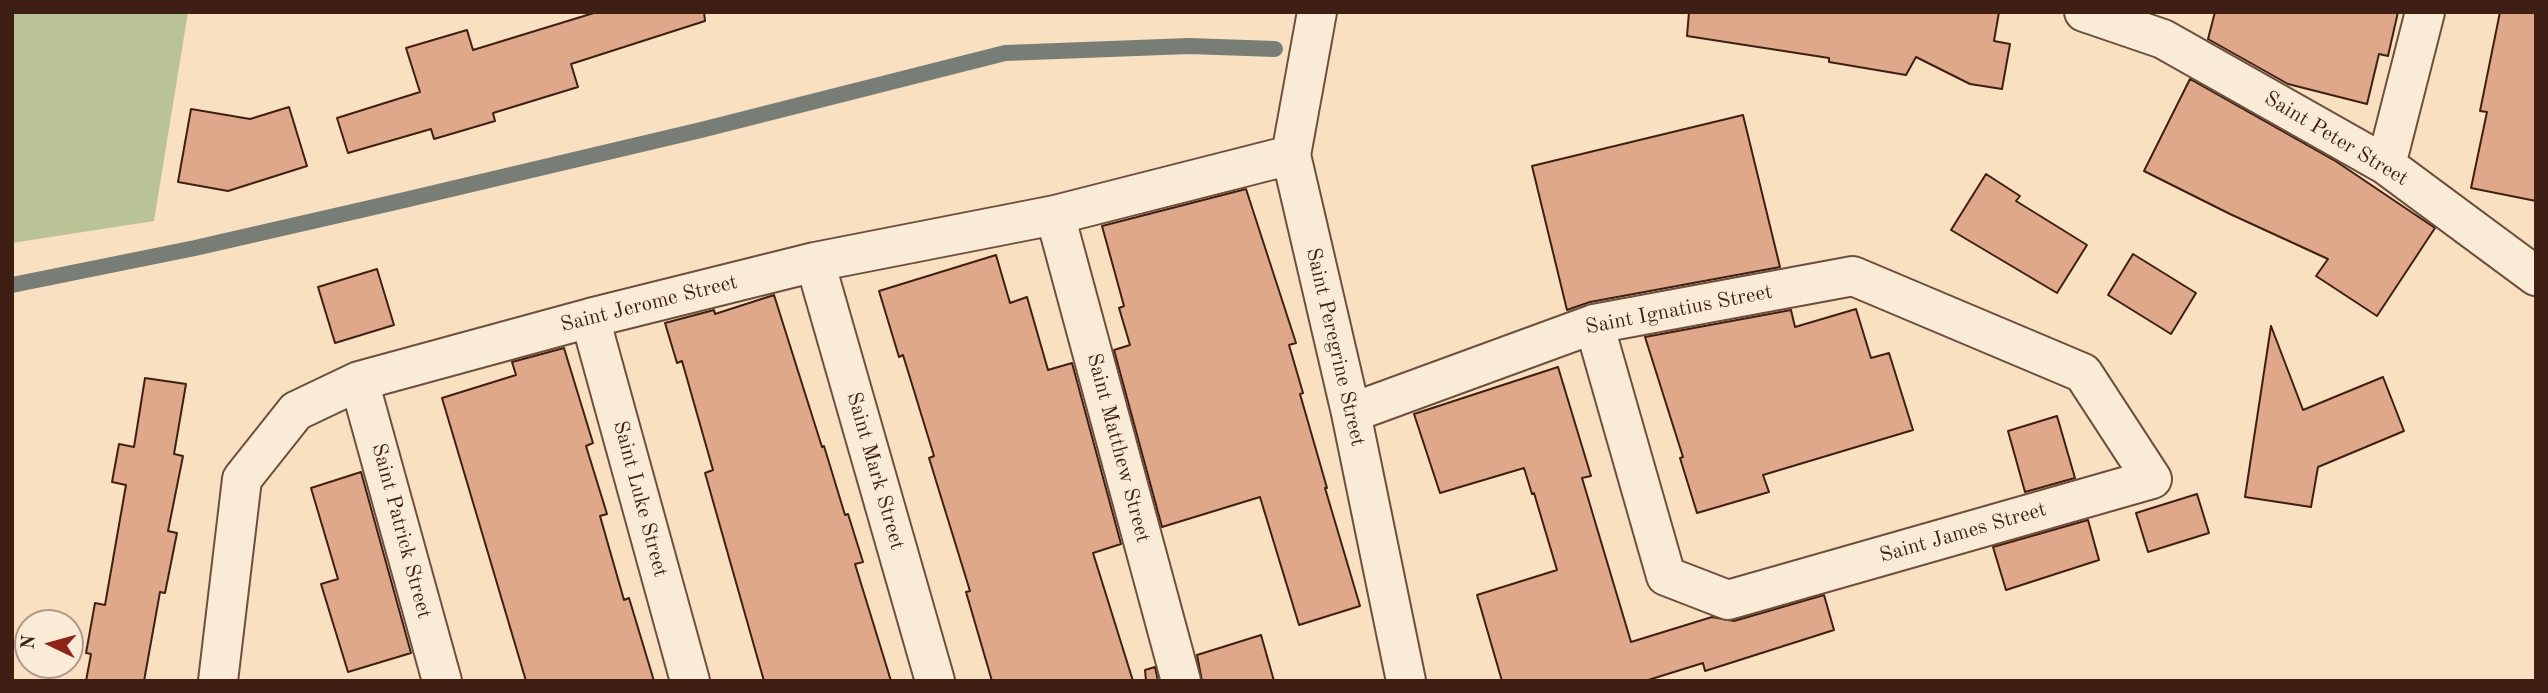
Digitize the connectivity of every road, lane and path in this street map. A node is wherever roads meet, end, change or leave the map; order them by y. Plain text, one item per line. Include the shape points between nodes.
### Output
1 (1317, 12) edge
2 (2084, 12) edge
3 (2425, 12) edge
4 (2166, 26) edge
5 (1291, 155) junction
6 (2386, 165) junction
7 (1055, 215) junction
8 (815, 262) junction
9 (1853, 276) joint
10 (2536, 276) edge
11 (590, 318) junction
12 (1594, 324) junction
13 (359, 381) junction
14 (1351, 413) junction
15 (218, 681) edge
16 (442, 681) edge
17 (690, 681) edge
18 (935, 681) edge
19 (1181, 681) edge
20 (1406, 681) edge

1 - 5 street, Saint Peregrine Street
2 - 4 street, Saint Peter Street
3 - 6 street
4 - 6 street, Saint Peter Street
5 - 7 street, Saint Jerome Street
5 - 14 street, Saint Peregrine Street
6 - 10 street, Saint Peter Street
7 - 8 street, Saint Jerome Street
7 - 19 street, Saint Matthew Street
8 - 11 street, Saint Jerome Street
8 - 18 street, Saint Mark Street
9 - 12 street, Saint Ignatius Street
9 - 12 street, Saint James Street via 2083,373 2152,479 1728,600 1665,576
11 - 13 street, Saint Jerome Street
11 - 17 street, Saint Luke Street
12 - 14 street, Saint Ignatius Street
13 - 15 street, Saint Jerome Street via 296,411 242,479
13 - 16 street, Saint Patrick Street
14 - 20 street, Saint Peregrine Street

